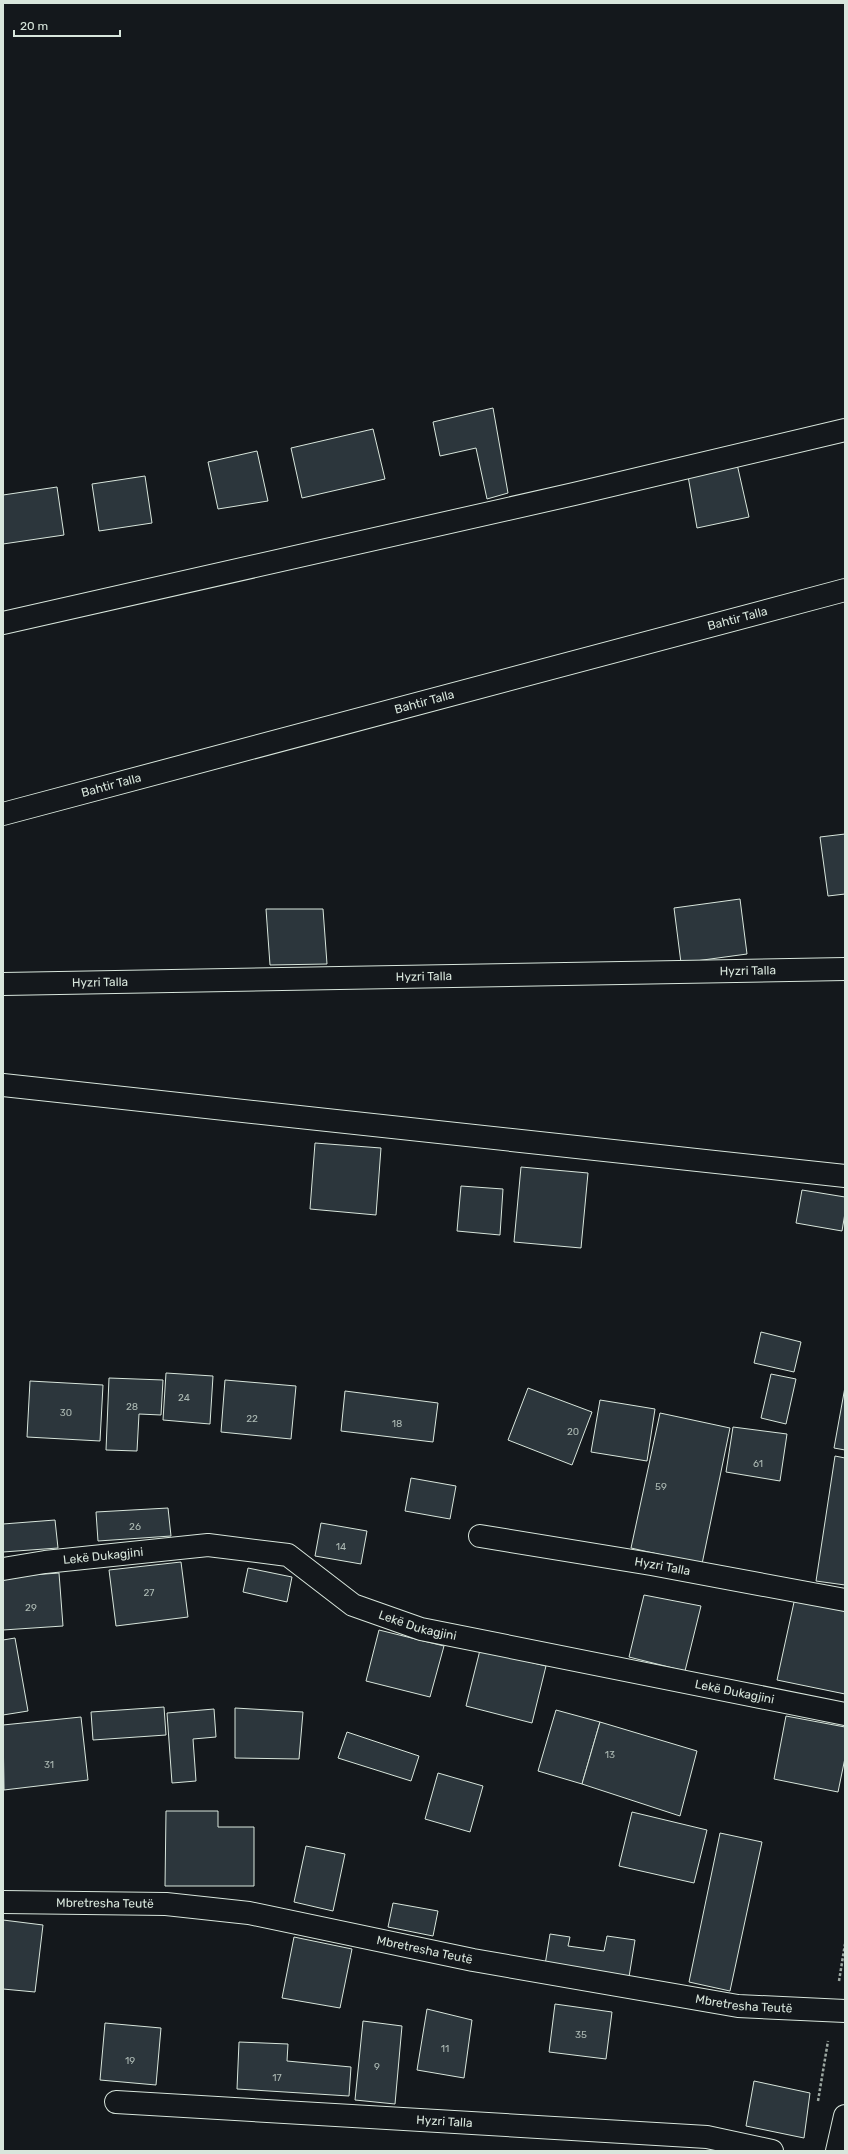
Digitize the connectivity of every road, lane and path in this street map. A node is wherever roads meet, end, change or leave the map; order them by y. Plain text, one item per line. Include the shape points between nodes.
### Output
1 (845, 430) edge
2 (845, 590) edge
3 (3, 622) edge
4 (3, 814) edge
5 (845, 969) edge
6 (3, 984) edge
7 (3, 1085) edge
8 (845, 1176) edge
9 (480, 1536) dead end
10 (3, 1569) edge
11 (845, 1600) edge
12 (845, 1714) edge
13 (3, 1902) edge
14 (845, 1944) edge
15 (839, 2011) edge
16 (116, 2102) dead end
17 (817, 2106) dead end
18 (845, 2116) edge
19 (772, 2151) edge
20 (837, 2151) edge

1 - 3 street via 574,494
2 - 4 street, Bahtir Talla
5 - 6 street, Hyzri Talla
7 - 8 street
9 - 11 street, Hyzri Talla
10 - 12 street, Lekë Dukagjini via 45,1562 208,1546 288,1555 353,1605 421,1629
13 - 15 street, Mbretresha Teutë via 166,1904 249,1913 473,1960 738,2006
14 - 15 path
15 - 17 path
16 - 19 street, Hyzri Talla via 707,2138
18 - 20 street

